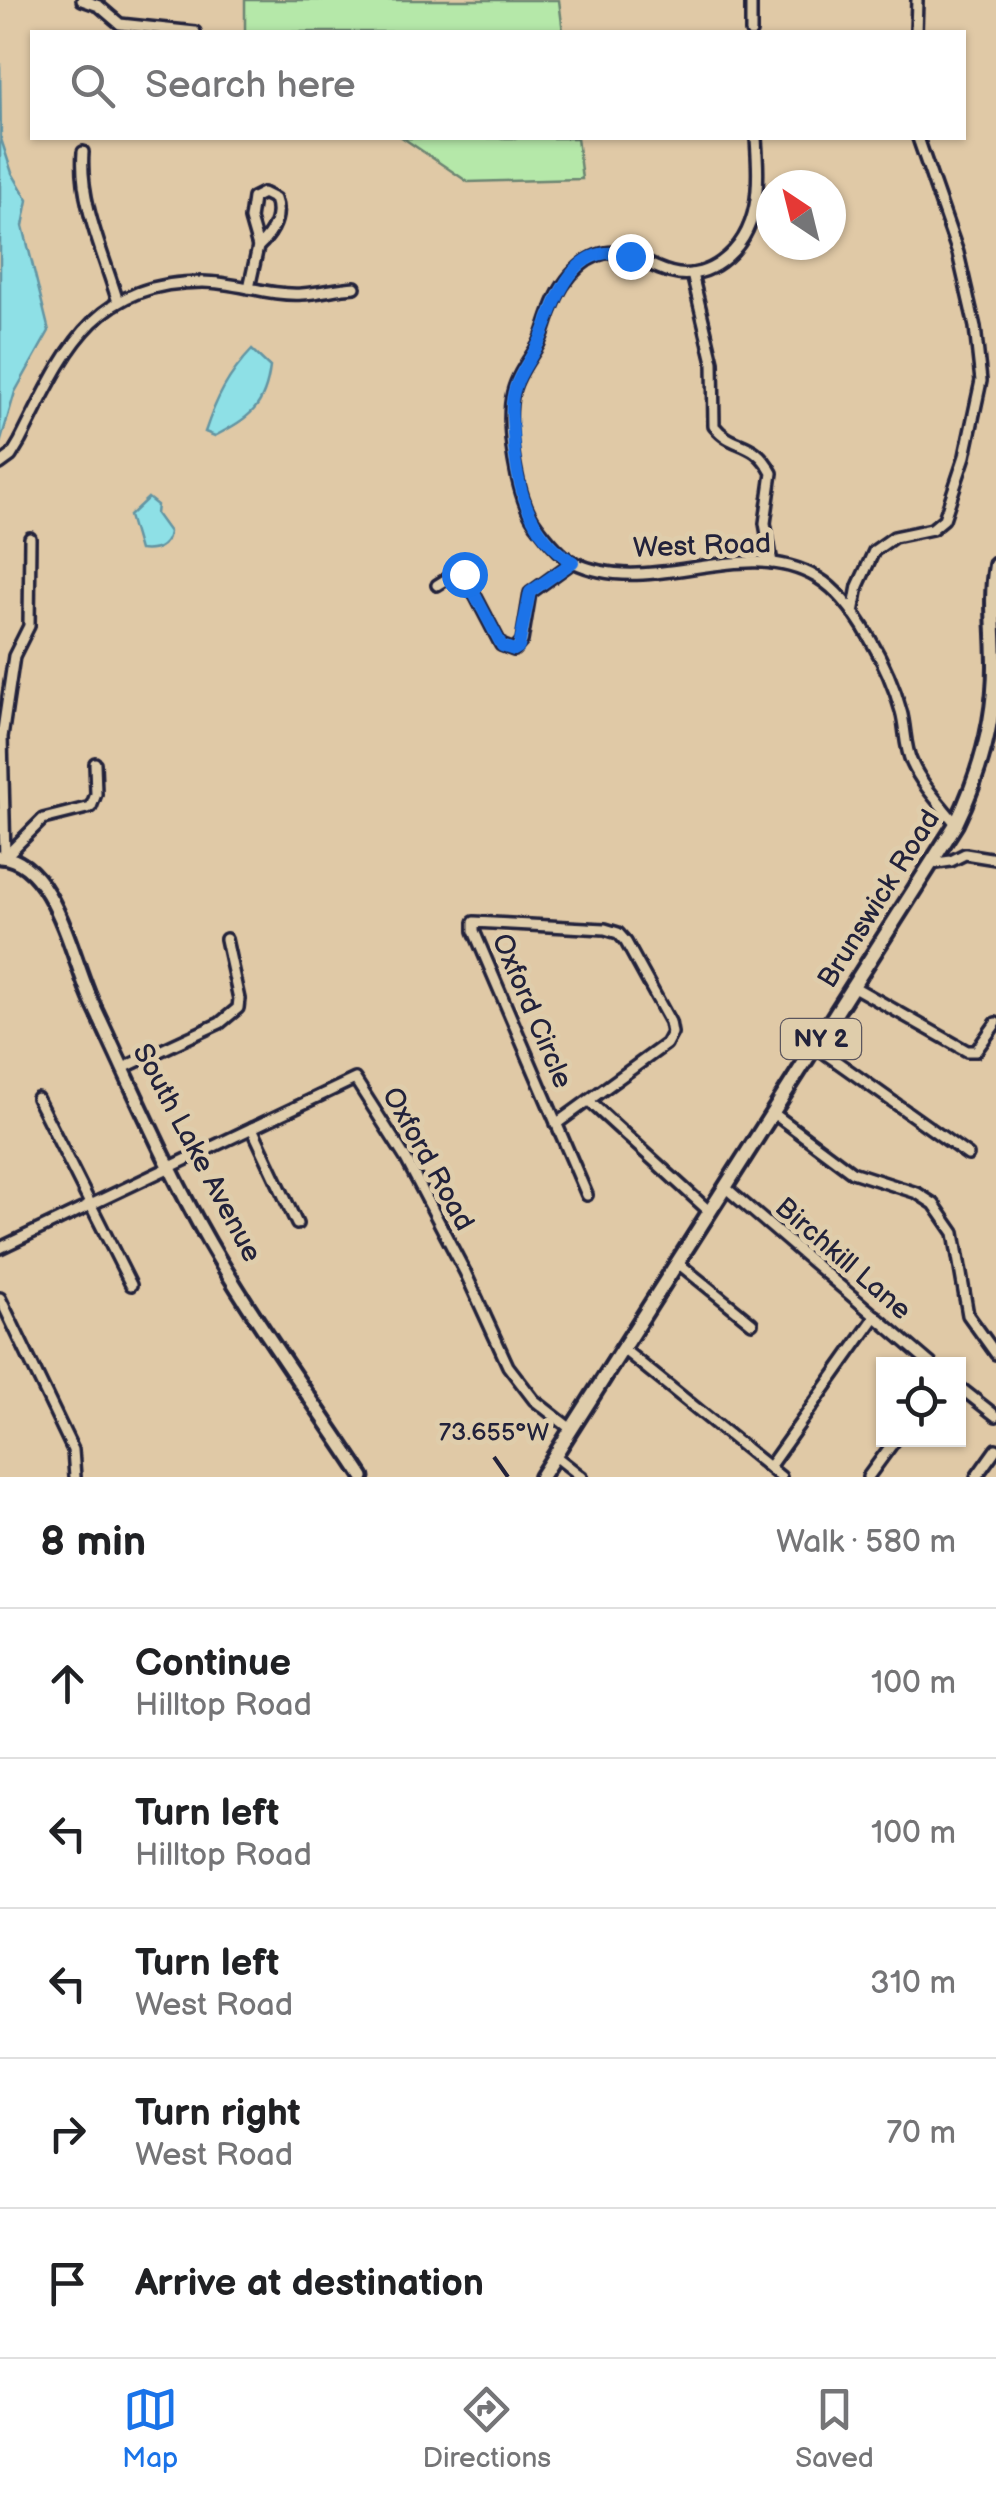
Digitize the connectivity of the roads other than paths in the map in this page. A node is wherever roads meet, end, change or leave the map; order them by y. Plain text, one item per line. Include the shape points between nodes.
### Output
1 (82, 0) edge
2 (752, 0) edge
3 (917, 0) edge
4 (176, 30) edge
5 (751, 30) edge
6 (916, 30) edge
7 (756, 140) edge
8 (918, 140) edge
9 (83, 152) dead end
10 (258, 246) junction
11 (692, 274) junction
12 (356, 287) dead end
13 (248, 288) junction
14 (118, 302) junction
15 (0, 464) edge
16 (30, 538) dead end
17 (573, 562) junction
18 (772, 563) junction
19 (996, 565) edge
20 (437, 586) dead end
21 (853, 613) junction
22 (95, 763) dead end
23 (956, 824) junction
24 (3, 857) edge
25 (996, 859) edge
26 (930, 864) junction
27 (226, 939) dead end
28 (854, 987) junction
29 (996, 1024) edge
30 (816, 1048) junction
31 (123, 1068) junction
32 (37, 1098) dead end
33 (590, 1102) junction
34 (774, 1113) junction
35 (556, 1124) junction
36 (252, 1128) junction
37 (968, 1155) dead end
38 (171, 1166) junction
39 (726, 1188) junction
40 (588, 1195) dead end
41 (90, 1205) junction
42 (710, 1212) junction
43 (297, 1224) dead end
44 (0, 1248) edge
45 (678, 1263) junction
46 (131, 1285) dead end
47 (0, 1298) edge
48 (876, 1316) junction
49 (752, 1323) dead end
50 (623, 1349) junction
51 (996, 1354) edge
52 (923, 1357) edge
53 (966, 1392) edge
54 (996, 1416) edge
55 (571, 1429) junction
56 (890, 1447) edge
57 (996, 1449) edge
58 (554, 1456) junction
59 (769, 1467) junction
60 (75, 1477) edge
61 (363, 1477) edge
62 (542, 1477) edge
63 (582, 1477) edge
64 (781, 1477) edge
65 (868, 1477) edge
66 (976, 1477) edge

1 - 4 street via 120,24
2 - 5 street
3 - 6 street
7 - 11 street via 756,208 749,226 724,260
8 - 21 street via 946,214 975,327 978,403 944,519 932,529 894,537 874,552
9 - 14 street via 85,192
10 - 10 street via 250,204 258,194 269,194 278,216
10 - 13 street
11 - 17 street via 662,271 624,254 586,262 563,282 518,379 511,407 519,490 534,522
11 - 18 street via 713,362 714,426 758,452 772,474 765,523
12 - 13 street via 301,294
13 - 14 street via 180,283
14 - 15 street via 76,338 11,456
16 - 24 street via 30,626 14,656 2,738
17 - 18 street, West Road via 635,574
17 - 20 street via 530,592 522,641 514,650 502,646 464,574
18 - 21 street, West Road via 820,579
19 - 23 main road, Brunswick Road / NY 2 via 989,732
21 - 23 street, West Road via 893,688 912,765
22 - 24 street via 91,806 43,819
23 - 26 main road, Brunswick Road / NY 2
24 - 31 street, South Lake Avenue via 30,867 48,891
25 - 26 street via 965,854
26 - 28 main road, Brunswick Road / NY 2
27 - 31 street via 238,1008
28 - 29 street via 967,1051 976,1050
28 - 30 main road, Brunswick Road / NY 2
30 - 34 main road, Brunswick Road / NY 2
30 - 37 street
31 - 38 street, South Lake Avenue
32 - 41 street
33 - 35 street, Oxford Circle
33 - 35 street, Oxford Circle via 672,1034 626,942 605,929 474,922
33 - 42 street, Oxford Circle
34 - 39 main road, Brunswick Road / NY 2
34 - 51 street via 852,1172 934,1204 954,1233 968,1315
35 - 40 street, Oxford Circle
36 - 38 street, Oxford Road
36 - 43 street
36 - 55 street, Oxford Road via 358,1081 406,1159 508,1366 534,1400
38 - 41 street, Oxford Road
38 - 61 street, South Lake Avenue via 210,1242
39 - 42 main road, Brunswick Road / NY 2
39 - 48 street, Birchkill Lane
41 - 44 street, Oxford Road
41 - 46 street
42 - 45 main road, Brunswick Road / NY 2
45 - 49 street
45 - 50 main road, Brunswick Road / NY 2
47 - 60 street via 72,1450
48 - 52 street, Birchkill Lane
48 - 59 street
50 - 55 main road, Brunswick Road / NY 2
50 - 59 street
53 - 54 street
55 - 58 main road, Brunswick Road / NY 2
56 - 65 street
57 - 66 street
58 - 62 main road, Brunswick Road / NY 2
58 - 63 street
59 - 64 street

